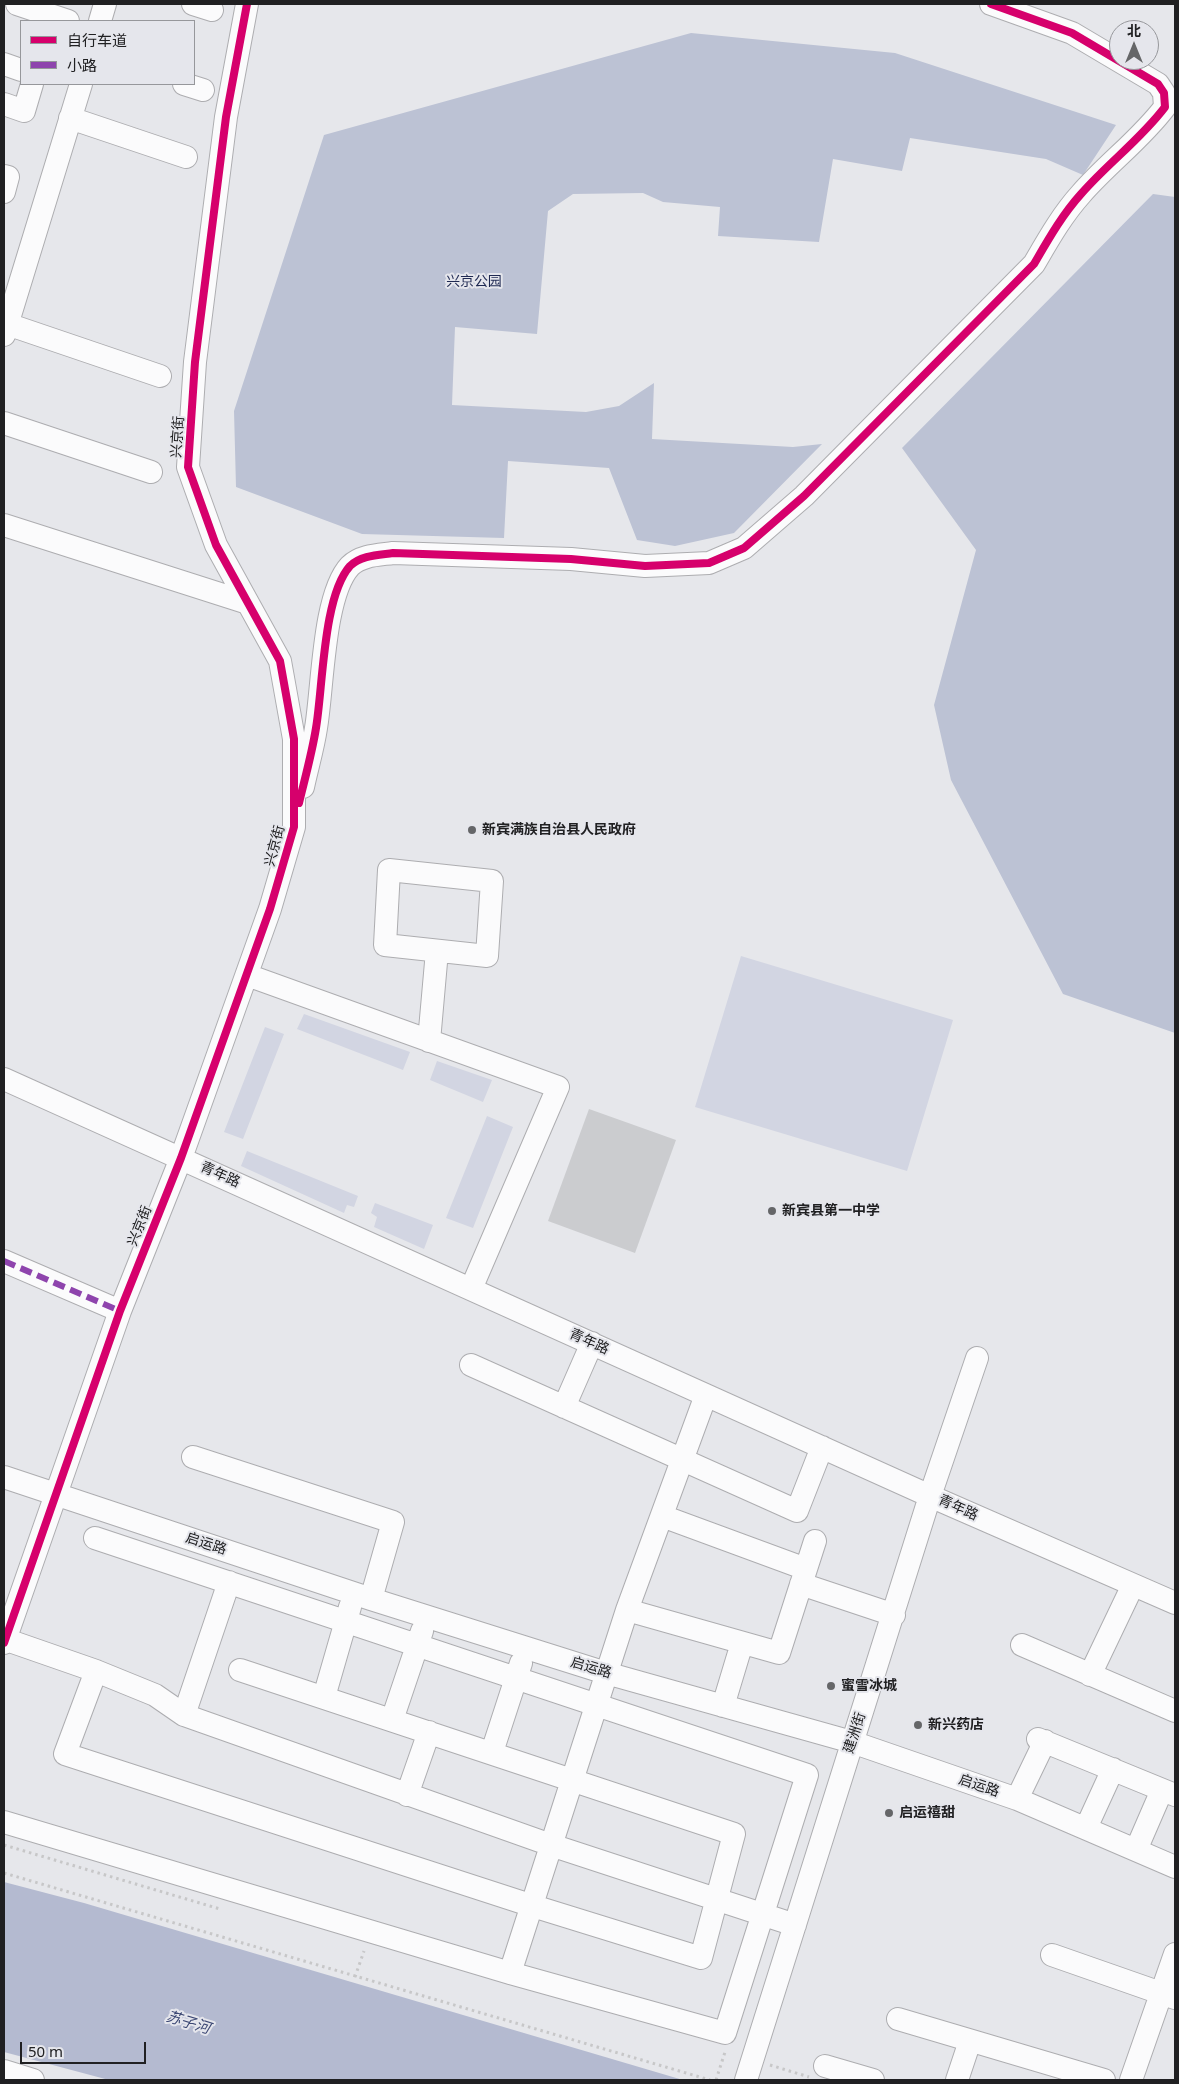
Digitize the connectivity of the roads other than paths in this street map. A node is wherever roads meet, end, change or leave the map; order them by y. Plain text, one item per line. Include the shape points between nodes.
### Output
1 (17, 4) edge
2 (105, 4) edge
3 (247, 4) edge
4 (991, 4) edge
5 (65, 20) edge
6 (100, 20) edge
7 (4, 64) edge
8 (20, 70) edge
9 (32, 85) edge
10 (81, 85) edge
11 (4, 104) edge
12 (70, 118) junction
13 (186, 157) dead end
14 (4, 176) edge
15 (4, 192) edge
16 (5, 329) edge
17 (160, 376) dead end
18 (4, 423) edge
19 (151, 472) dead end
20 (4, 525) edge
21 (248, 603) junction
22 (294, 827) junction
23 (437, 951) junction
24 (247, 975) junction
25 (429, 1041) junction
26 (4, 1079) edge
27 (181, 1158) junction
28 (4, 1261) edge
29 (471, 1289) junction
30 (120, 1311) junction
31 (592, 1343) junction
32 (977, 1358) dead end
33 (471, 1365) dead end
34 (706, 1395) junction
35 (564, 1407) junction
36 (822, 1447) junction
37 (193, 1456) dead end
38 (682, 1460) junction
39 (4, 1477) edge
40 (54, 1494) junction
41 (930, 1496) junction
42 (662, 1516) junction
43 (95, 1538) dead end
44 (816, 1541) dead end
45 (804, 1577) junction
46 (229, 1582) junction
47 (1133, 1585) junction
48 (363, 1596) junction
49 (1175, 1603) edge
50 (627, 1610) junction
51 (894, 1615) junction
52 (427, 1616) junction
53 (346, 1621) junction
54 (4, 1640) edge
55 (742, 1643) junction
56 (418, 1645) junction
57 (1022, 1646) dead end
58 (526, 1647) junction
59 (240, 1670) dead end
60 (96, 1671) junction
61 (606, 1673) junction
62 (1090, 1675) junction
63 (516, 1677) junction
64 (324, 1697) junction
65 (596, 1704) junction
66 (723, 1706) junction
67 (1175, 1711) edge
68 (184, 1715) junction
69 (392, 1720) junction
70 (429, 1732) junction
71 (852, 1742) junction
72 (492, 1752) junction
73 (1113, 1769) junction
74 (572, 1779) junction
75 (1169, 1792) edge
76 (407, 1795) junction
77 (1017, 1799) junction
78 (4, 1822) edge
79 (1086, 1828) junction
80 (551, 1845) junction
81 (1136, 1850) junction
82 (1175, 1867) edge
83 (717, 1899) junction
84 (532, 1906) junction
85 (763, 1916) junction
86 (795, 1925) junction
87 (1175, 1954) edge
88 (1052, 1955) dead end
89 (510, 1973) junction
90 (1168, 1995) edge
91 (898, 2019) dead end
92 (970, 2041) junction
93 (4, 2071) edge
94 (818, 2072) road end
95 (1061, 2074) edge
96 (33, 2080) edge
97 (746, 2080) edge
98 (873, 2080) edge
99 (957, 2080) edge
100 (1104, 2080) edge
101 (1131, 2080) edge

1 - 5 street
2 - 6 street
3 - 21 street, 兴京街 via 226,117 195,362 188,467 216,545
4 - 22 street via 1072,33 1111,56 1158,84 1164,93 1165,107 1082,193 1034,264 804,496 744,548 709,563 645,566 571,559 393,553 364,557 351,564 342,578 330,615 316,728
7 - 8 street
9 - 11 street via 24,111
10 - 12 street
12 - 13 street
12 - 16 street
14 - 15 street via 8,177
16 - 17 street
18 - 19 street
20 - 21 street
21 - 22 street, 兴京街 via 280,661 294,739
22 - 24 street, 兴京街
23 - 23 street via 385,945 389,870 492,881 487,956
23 - 25 street
24 - 25 street
24 - 27 street, 兴京街
25 - 29 street via 558,1087
26 - 27 street, 青年路
27 - 29 street, 青年路
27 - 30 street, 兴京街
28 - 30 street
29 - 31 street, 青年路
30 - 40 street, 兴京街
31 - 34 street, 青年路
31 - 35 street
32 - 41 street, 建洲街
33 - 35 street
34 - 36 street, 青年路
34 - 38 street
35 - 38 street
36 - 38 street via 797,1512
36 - 41 street, 青年路
37 - 48 street via 393,1522
38 - 42 street
39 - 40 street, 启运路
40 - 48 street, 启运路
40 - 54 street, 兴京街
41 - 47 street, 青年路
41 - 51 street, 建洲街
42 - 45 street
42 - 50 street
43 - 46 street
44 - 45 street
45 - 51 street
45 - 55 street via 779,1653
46 - 53 street
46 - 68 street
47 - 49 street, 青年路
47 - 62 street
48 - 52 street, 启运路
48 - 53 street
50 - 55 street
50 - 61 street
51 - 71 street, 建洲街
52 - 56 street
52 - 58 street, 启运路
53 - 56 street
53 - 64 street
54 - 60 street
55 - 66 street
56 - 63 street
56 - 69 street
57 - 62 street
58 - 61 street, 启运路
58 - 63 street
59 - 64 street
60 - 68 street via 155,1695
60 - 84 street via 65,1754
61 - 65 street
61 - 66 street, 启运路
62 - 67 street
63 - 65 street
63 - 72 street
64 - 69 street
65 - 74 street
65 - 85 street via 807,1775
66 - 71 street, 启运路
68 - 76 street
69 - 70 street
70 - 72 street
70 - 76 street
71 - 77 street, 启运路
71 - 86 street, 建洲街
72 - 74 street
73 - 75 street
73 - 77 street via 1041,1740
73 - 79 street
74 - 80 street
74 - 83 street via 734,1834
75 - 81 street
76 - 80 street
77 - 79 street, 启运路
78 - 89 street
79 - 81 street, 启运路
80 - 83 street
80 - 84 street
81 - 82 street, 启运路
83 - 84 street via 701,1958
83 - 85 street
84 - 89 street
85 - 86 street
85 - 89 street via 725,2042
86 - 97 street, 建洲街
87 - 90 street
88 - 90 street
90 - 101 street
91 - 92 street
92 - 95 street
92 - 99 street
93 - 96 street
94 - 98 street
95 - 100 street

